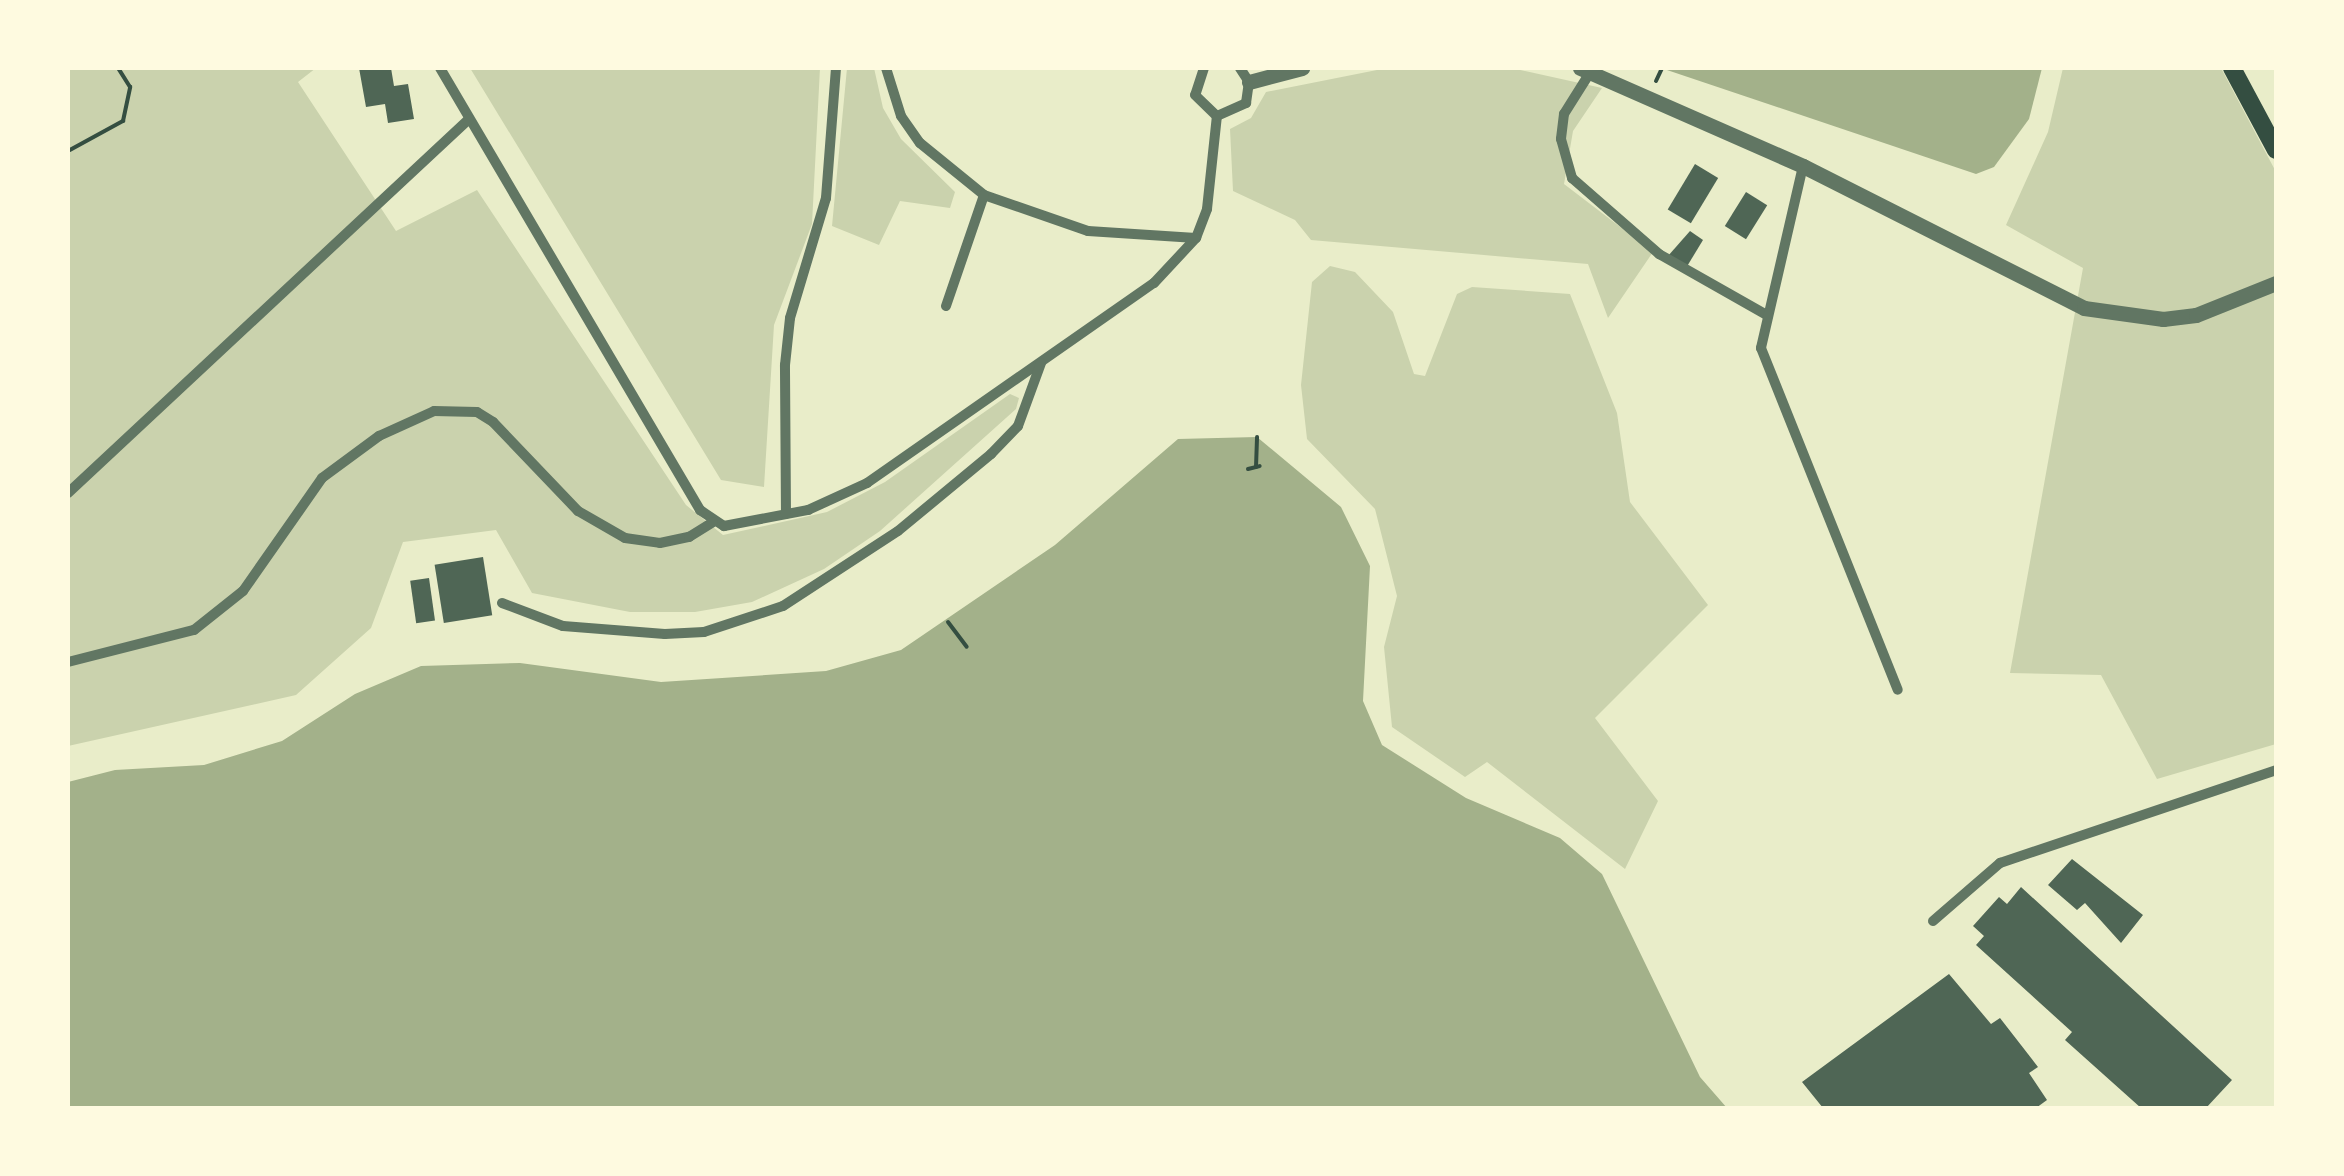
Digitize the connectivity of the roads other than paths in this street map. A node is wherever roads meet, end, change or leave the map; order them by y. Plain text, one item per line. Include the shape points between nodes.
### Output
1 (440, 68) edge
2 (836, 68) edge
3 (886, 68) edge
4 (1185, 68) edge
5 (1302, 68) edge
6 (2232, 68) edge
7 (1586, 69) edge
8 (1201, 71) edge
9 (1244, 75) edge
10 (1217, 116) junction
11 (469, 118) junction
12 (2276, 150) edge
13 (1803, 166) junction
14 (984, 195) junction
15 (1196, 238) junction
16 (2276, 282) edge
17 (946, 306) dead end
18 (1765, 314) junction
19 (1041, 362) junction
20 (68, 493) edge
21 (786, 514) junction
22 (713, 522) junction
23 (502, 604) dead end
24 (68, 662) edge
25 (1898, 690) dead end
26 (2276, 770) edge
27 (1933, 921) dead end

1 - 11 street
2 - 21 street via 826,198 790,318 784,366
3 - 14 street via 901,116 920,143
4 - 8 street
5 - 9 street
6 - 12 main road
7 - 13 street
7 - 18 street via 1564,114 1561,139 1572,178 1658,254
8 - 10 street via 1195,95
9 - 10 street via 1238,112
10 - 15 street via 1207,209
11 - 20 street
11 - 22 street
13 - 16 street via 2084,308 2180,317
13 - 18 street
14 - 15 street via 1088,231
14 - 17 street
15 - 19 street via 1154,283
18 - 25 street via 1761,348 1770,378
19 - 21 street via 867,483
19 - 23 street via 1018,426 990,454 898,531 783,606 704,632 666,634 563,626
21 - 22 street via 737,525
22 - 24 street via 690,537 660,543 624,538 578,510 493,422 477,412 434,411 378,436 322,478 243,591 194,630
26 - 27 street via 2000,864

